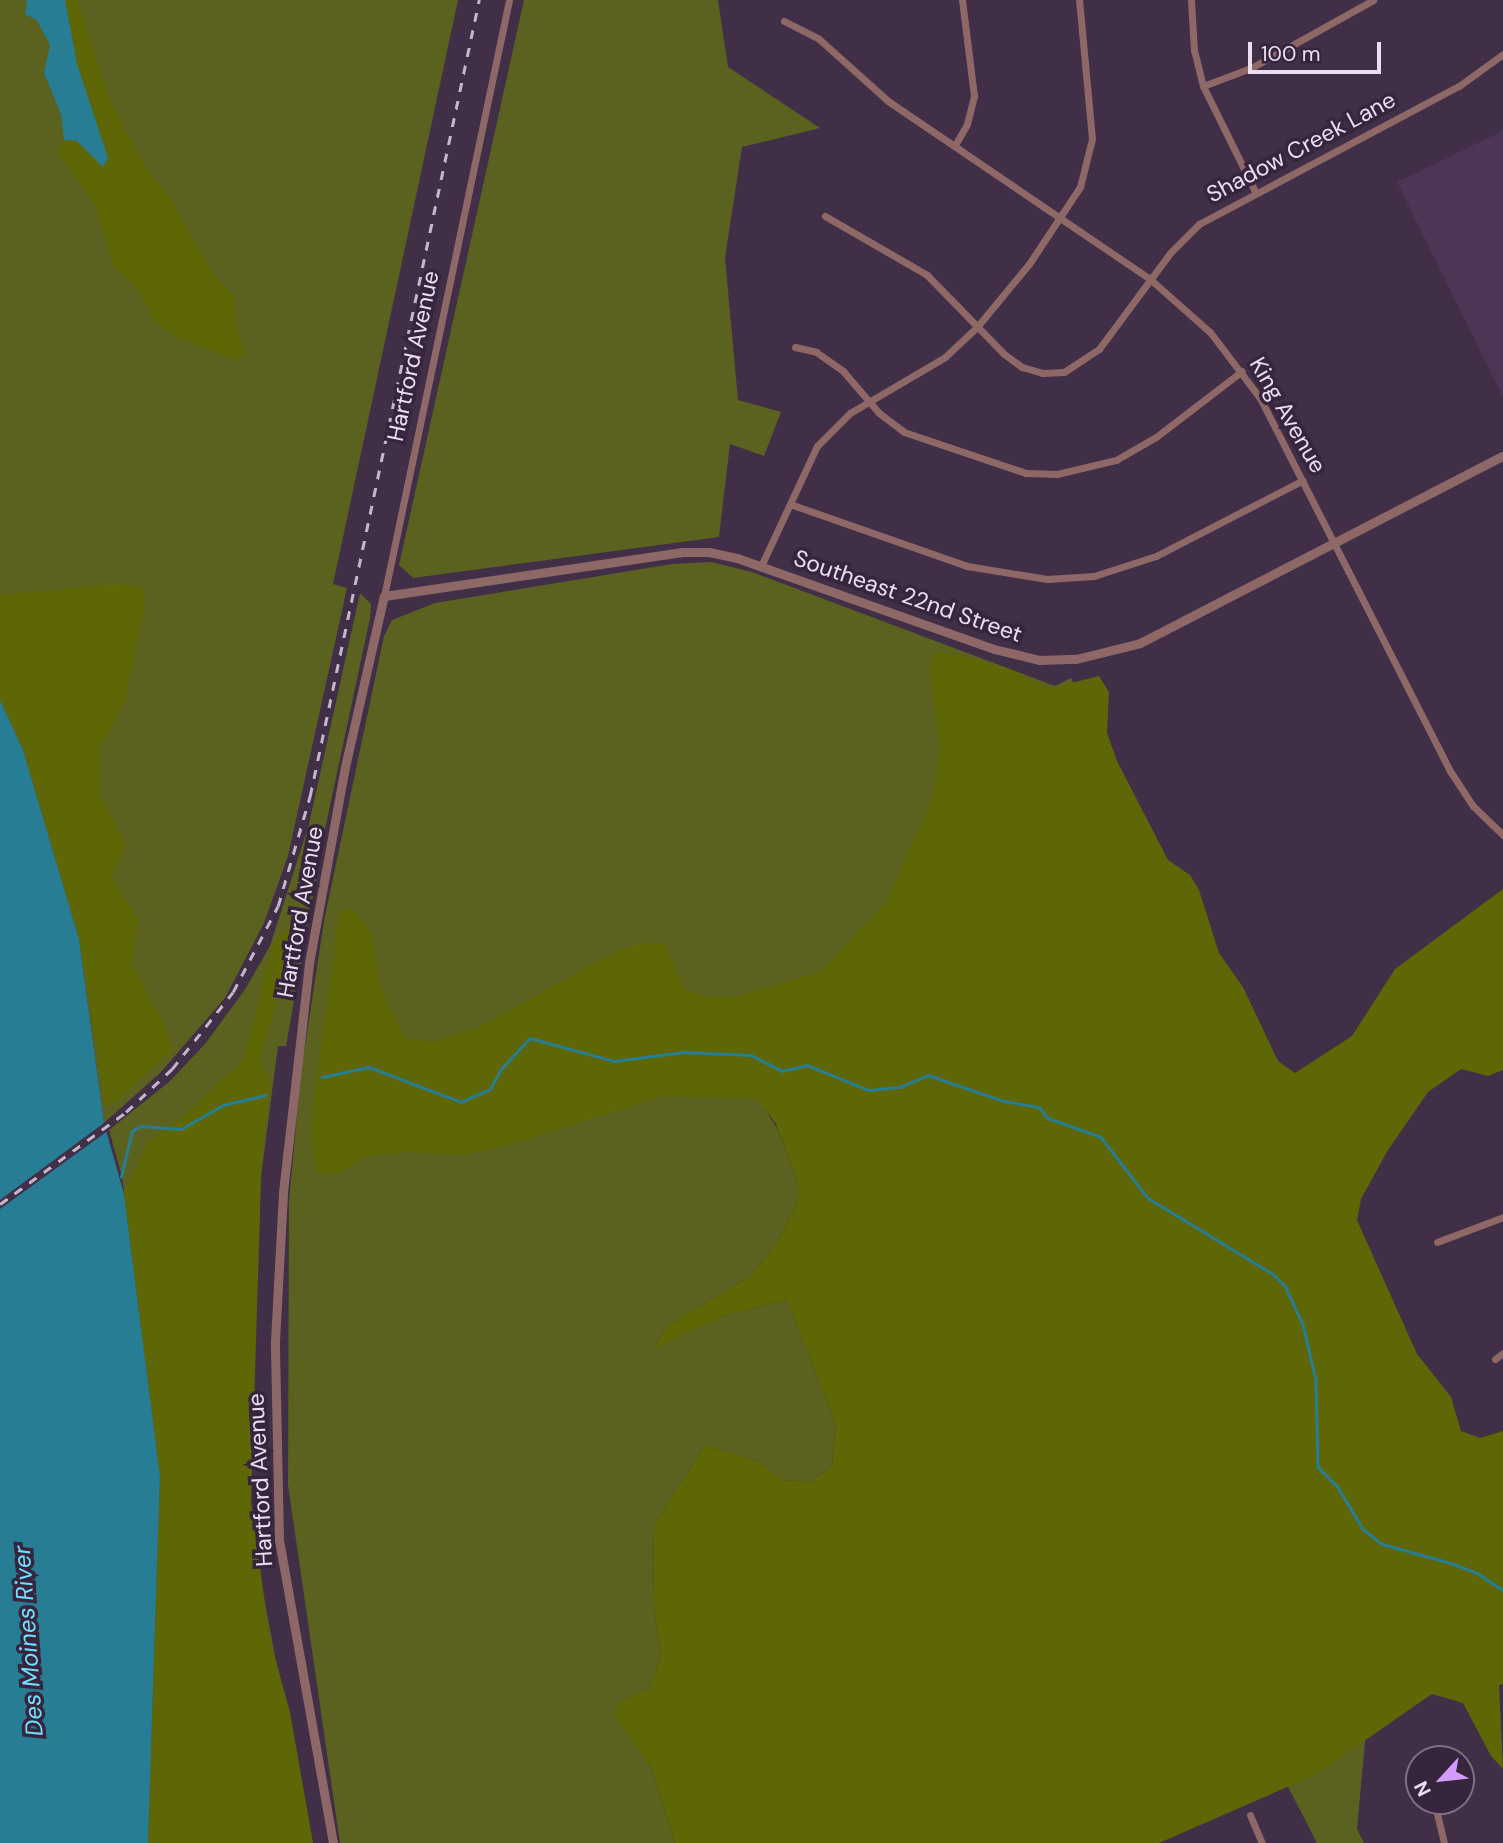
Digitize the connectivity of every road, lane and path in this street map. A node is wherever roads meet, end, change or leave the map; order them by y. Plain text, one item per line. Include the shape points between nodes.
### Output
1 (509, 0) edge
2 (962, 0) edge
3 (1079, 0) edge
4 (1191, 0) edge
5 (1373, 0) edge
6 (784, 21) dead end
7 (1503, 54) edge
8 (1203, 86) junction
9 (955, 145) junction
10 (1255, 191) junction
11 (825, 216) dead end
12 (1061, 220) junction
13 (1150, 279) junction
14 (977, 327) junction
15 (795, 347) dead end
16 (1242, 371) junction
17 (869, 400) junction
18 (1503, 456) edge
19 (1303, 480) junction
20 (790, 504) junction
21 (1335, 543) junction
22 (761, 566) junction
23 (384, 596) junction
24 (1503, 835) edge
25 (1503, 1217) edge
26 (1437, 1242) dead end
27 (1503, 1353) edge
28 (1495, 1359) dead end
29 (1250, 1815) dead end
30 (1437, 1815) edge
31 (333, 1843) edge
32 (1262, 1843) edge
33 (1444, 1843) edge

1 - 23 street, Hartford Avenue
2 - 9 street via 974,96 967,124
3 - 12 street via 1092,139 1086,172
4 - 8 street via 1194,50
5 - 8 street via 1251,68
6 - 9 street, King Avenue via 819,38 888,101
7 - 10 street, Shadow Creek Lane via 1436,98
8 - 10 street
9 - 12 street, King Avenue
10 - 13 street, Shadow Creek Lane via 1199,224
11 - 14 street, Shadow Creek Lane via 927,275
12 - 13 street, King Avenue
12 - 14 street
13 - 14 street, Shadow Creek Lane via 1100,349 1064,372 1022,367
13 - 16 street, King Avenue via 1192,313
14 - 17 street via 945,357
15 - 17 street via 825,358
16 - 17 street via 1135,450 1091,469 1057,474 1026,473 924,440 890,424
16 - 19 street, King Avenue
17 - 20 street via 817,446
18 - 21 street, Southeast 22nd Street
19 - 20 street via 1156,556 1094,576 1047,579 967,566
19 - 21 street, King Avenue
20 - 22 street
21 - 22 street, Southeast 22nd Street via 1140,643 1103,655 1058,661 994,649
21 - 24 street, King Avenue via 1450,771 1473,806
22 - 23 street, Southeast 22nd Street via 721,554 681,552
23 - 31 street, Hartford Avenue via 345,767 309,963 283,1192 275,1341 279,1539
25 - 26 street
27 - 28 street
29 - 32 street
30 - 33 street

